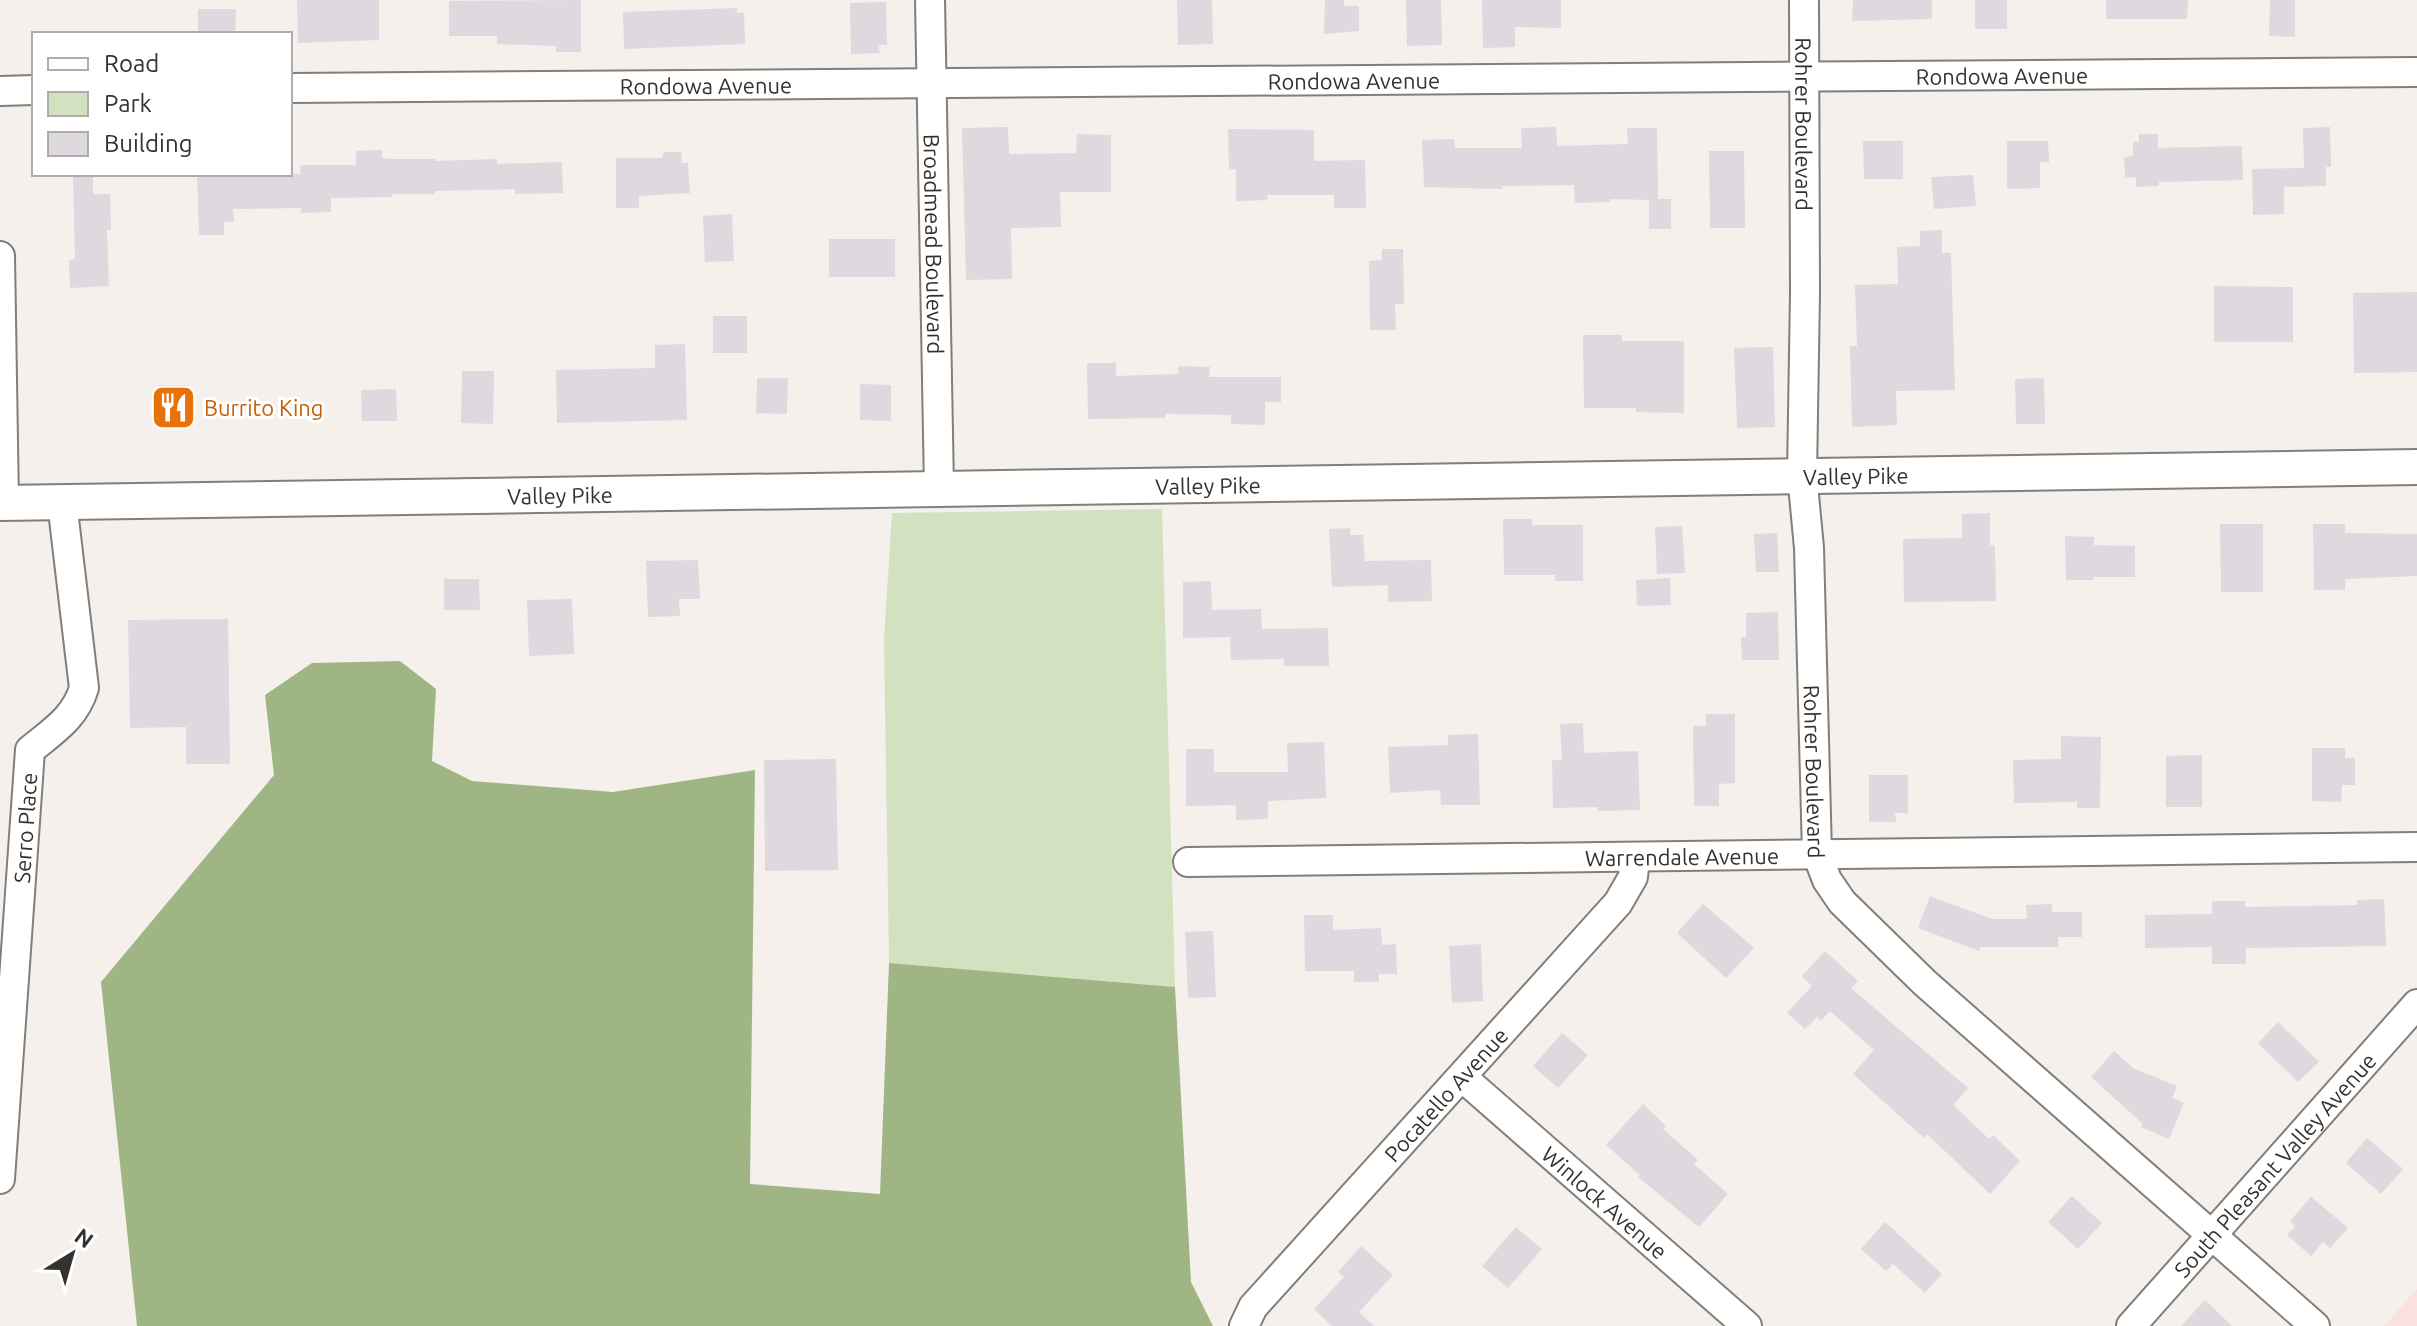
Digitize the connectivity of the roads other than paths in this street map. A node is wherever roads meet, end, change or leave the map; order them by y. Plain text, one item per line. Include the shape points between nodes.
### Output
1 (930, 0) edge
2 (1804, 0) edge
3 (2417, 72) edge
4 (1805, 76) junction
5 (932, 83) junction
6 (292, 88) edge
7 (32, 90) edge
8 (0, 91) edge
9 (0, 256) edge
10 (2417, 467) edge
11 (1802, 474) junction
12 (939, 488) junction
13 (62, 502) junction
14 (2, 503) edge
15 (2417, 847) edge
16 (1817, 854) junction
17 (1635, 857) junction
18 (1188, 862) dead end
19 (2417, 1004) edge
20 (1462, 1077) junction
21 (0, 1179) edge
22 (2210, 1234) junction
23 (1244, 1326) edge
24 (1747, 1326) edge
25 (2131, 1326) edge
26 (2315, 1326) edge

1 - 5 street, Broadmead Boulevard
2 - 4 street, Rohrer Boulevard
3 - 4 street, Rondowa Avenue
4 - 5 street, Rondowa Avenue
4 - 11 street, Rohrer Boulevard
5 - 6 street, Rondowa Avenue
5 - 12 street, Broadmead Boulevard
7 - 8 street
9 - 14 street
10 - 11 street, Valley Pike
11 - 12 street, Valley Pike
11 - 16 street, Rohrer Boulevard via 1809,548
12 - 13 street, Valley Pike
13 - 14 street, Valley Pike
13 - 21 street, Serro Place via 84,688 69,718 30,750
15 - 16 street, Warrendale Avenue
16 - 17 street, Warrendale Avenue
16 - 22 street, Rohrer Boulevard via 1842,902 1925,983
17 - 18 street, Warrendale Avenue
17 - 20 street, Pocatello Avenue via 1633,877 1618,903
19 - 22 street, South Pleasant Valley Avenue
20 - 23 street, Pocatello Avenue via 1253,1307
20 - 24 street, Winlock Avenue
22 - 25 street, South Pleasant Valley Avenue
22 - 26 street, Rohrer Boulevard

